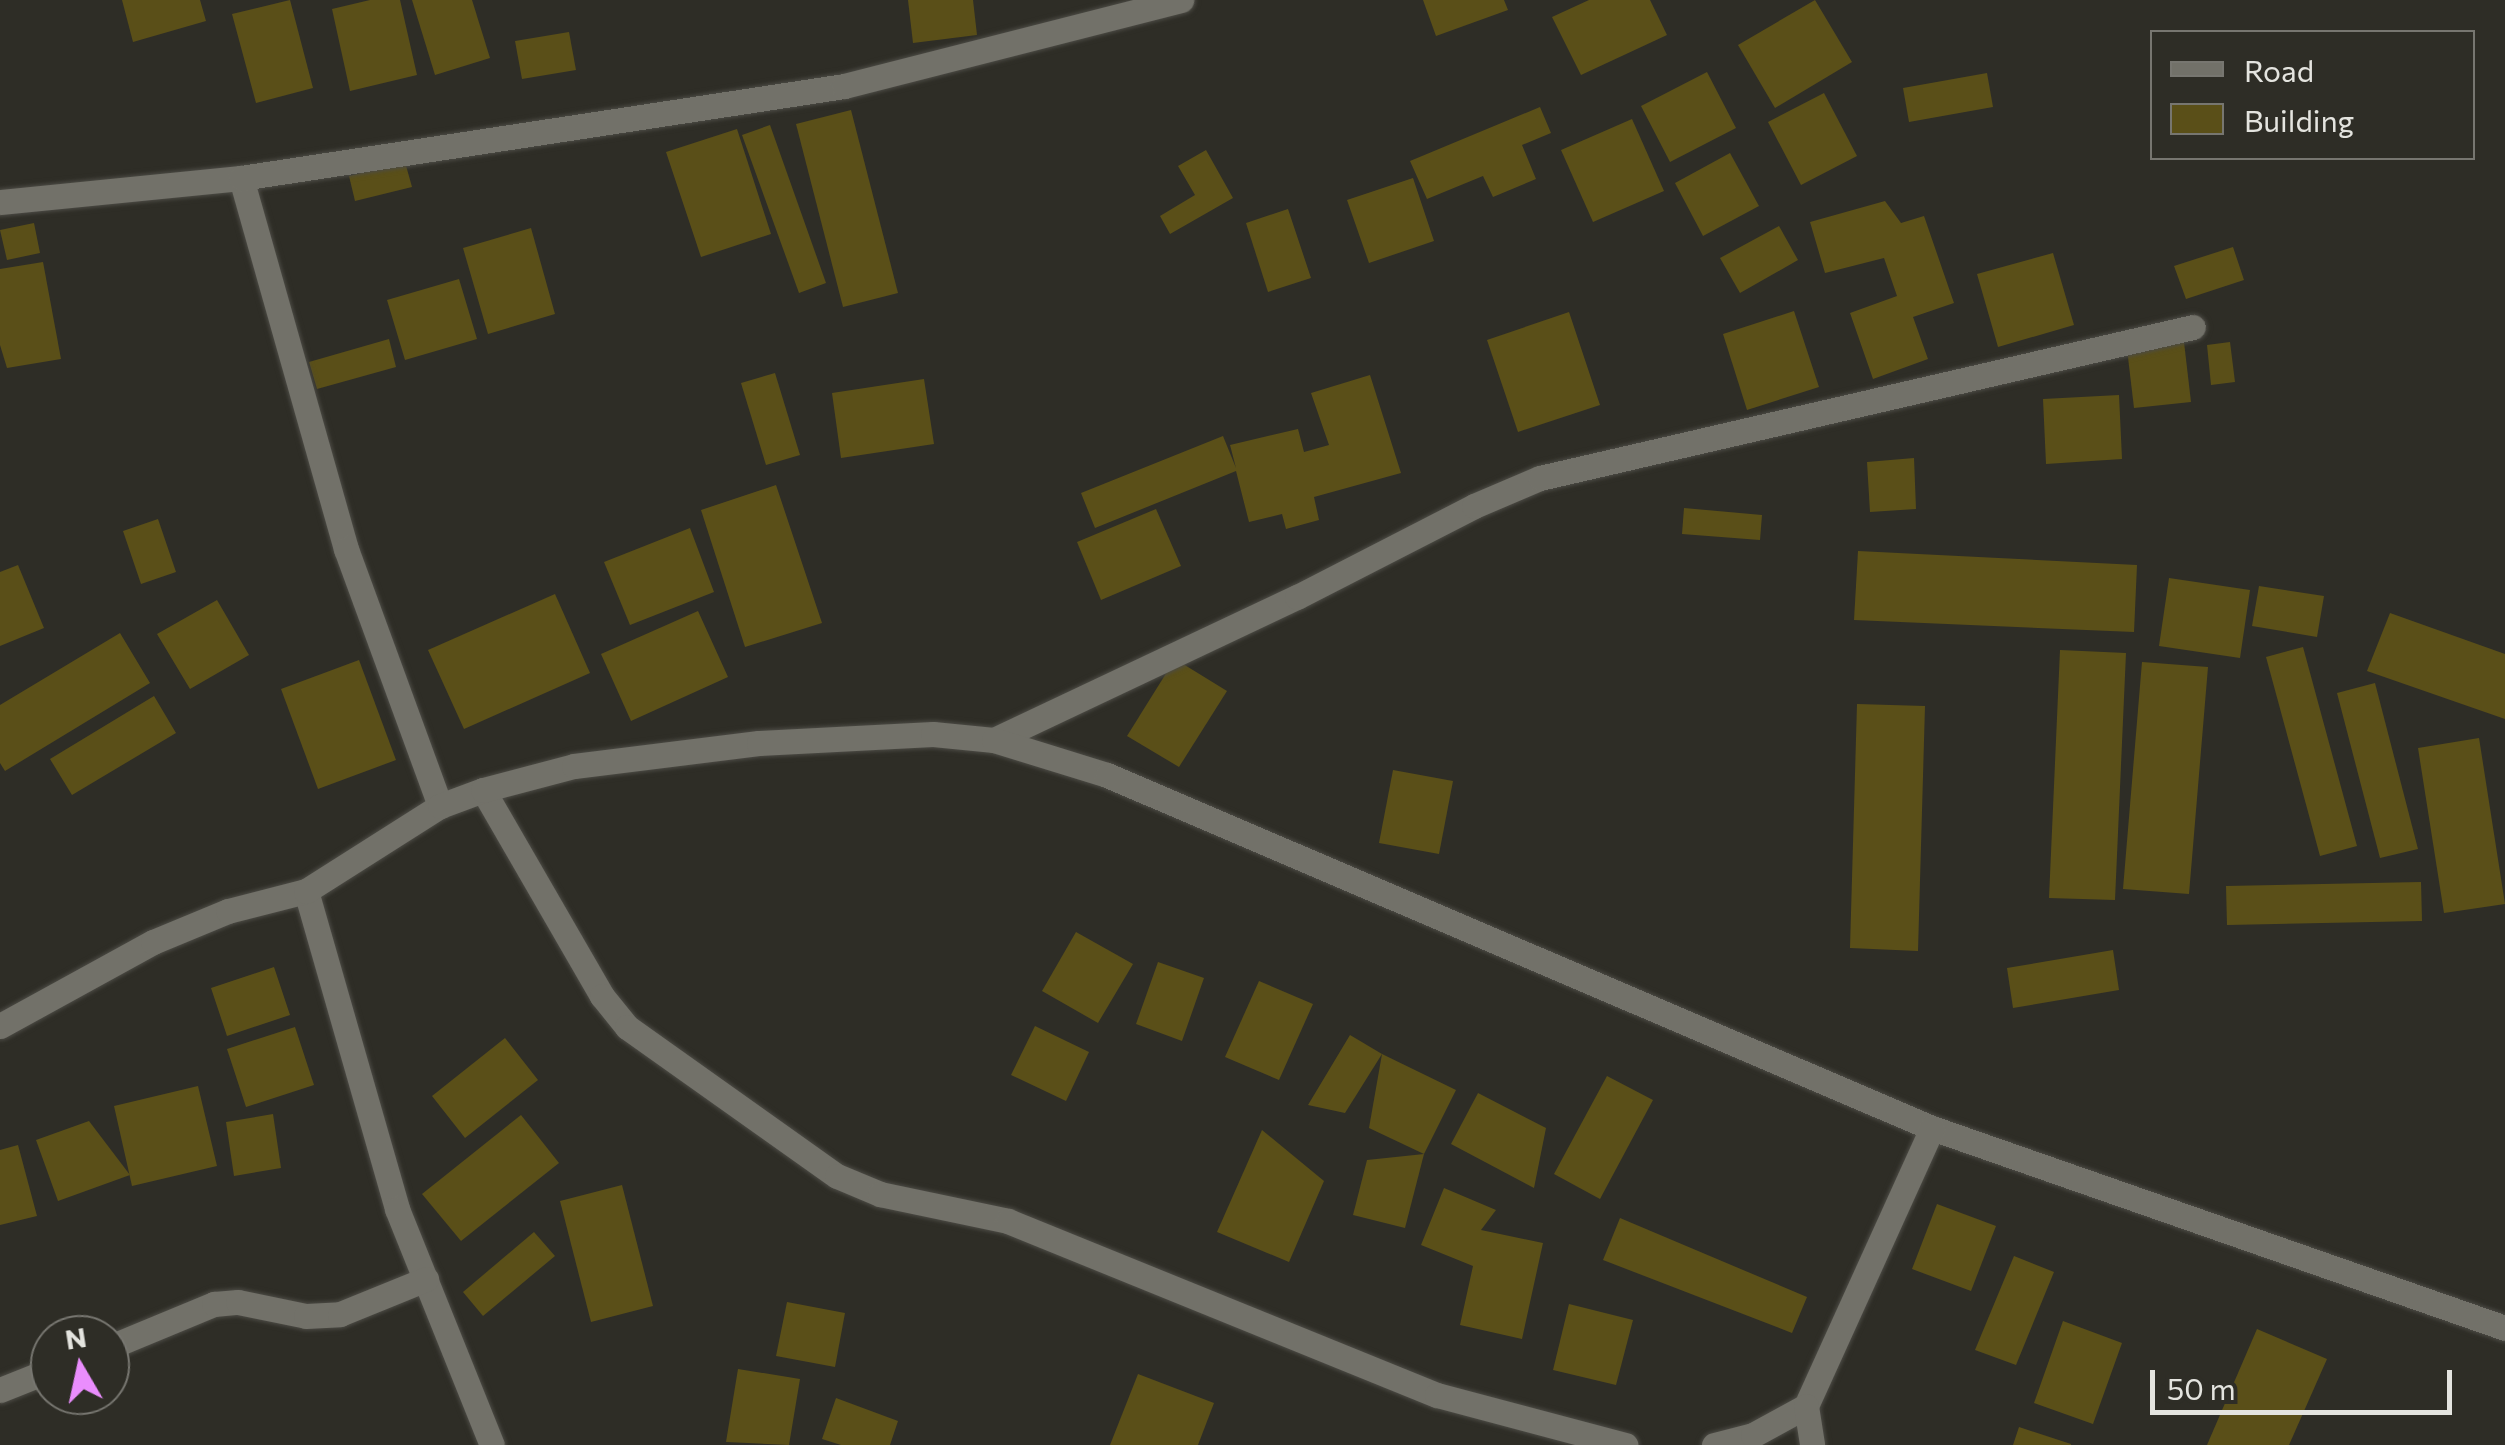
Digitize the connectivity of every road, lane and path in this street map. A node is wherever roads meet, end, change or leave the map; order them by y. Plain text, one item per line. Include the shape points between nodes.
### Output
1 (1181, 0) edge
2 (240, 178) junction
3 (0, 202) edge
4 (2194, 327) dead end
5 (994, 740) junction
6 (484, 790) junction
7 (440, 806) junction
8 (306, 891) junction
9 (0, 1026) edge
10 (1932, 1128) junction
11 (426, 1279) junction
12 (2505, 1328) edge
13 (130, 1339) edge
14 (30, 1378) edge
15 (0, 1390) edge
16 (1806, 1406) junction
17 (492, 1445) edge
18 (1626, 1445) edge
19 (1714, 1445) edge
20 (1812, 1445) edge

1 - 2 street via 844,86
2 - 3 street
2 - 7 street via 346,549
4 - 5 street via 1540,478
5 - 6 street via 933,734 759,743 574,766
5 - 10 street via 1107,776
6 - 7 street
6 - 18 street via 602,996 627,1027 836,1176 880,1194 1008,1222 1437,1396
7 - 8 street
8 - 9 street via 228,911 153,942
8 - 11 street via 381,1158
10 - 12 street
10 - 16 street
11 - 13 street via 340,1314 214,1304
11 - 17 street
14 - 15 street
16 - 19 street via 1753,1435
16 - 20 street

